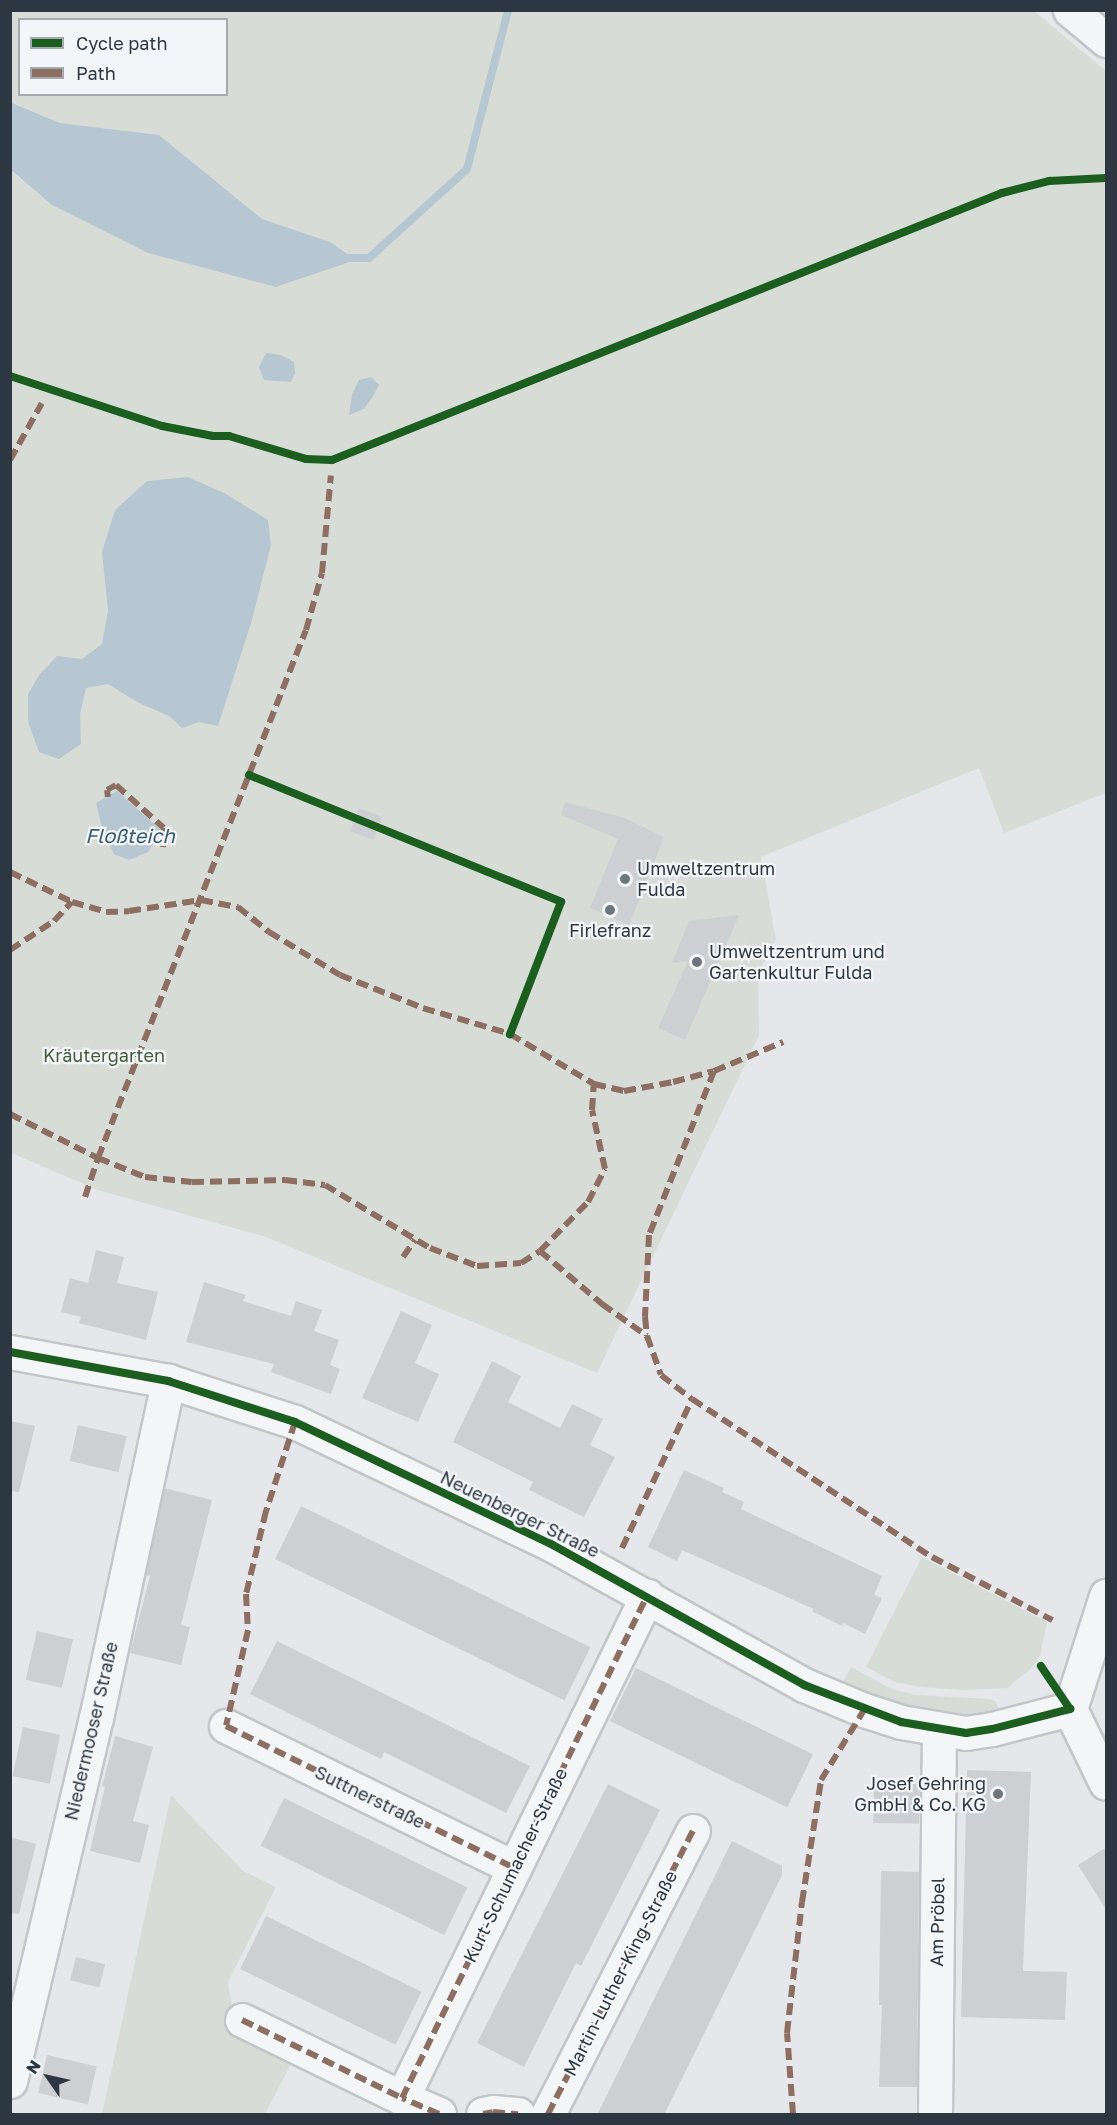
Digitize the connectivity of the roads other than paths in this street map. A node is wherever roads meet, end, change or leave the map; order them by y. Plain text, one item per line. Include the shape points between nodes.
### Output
1 (1070, 10) edge
2 (1107, 40) edge
3 (10, 1352) edge
4 (168, 1381) junction
5 (647, 1596) junction
6 (1107, 1596) edge
7 (1070, 1709) junction
8 (226, 1726) dead end
9 (939, 1730) junction
10 (1107, 1783) edge
11 (693, 1831) dead end
12 (514, 1868) junction
13 (24, 1953) edge
14 (243, 2020) dead end
15 (10, 2081) edge
16 (402, 2098) junction
17 (439, 2115) edge
18 (483, 2115) edge
19 (518, 2115) edge
20 (548, 2115) edge
21 (935, 2115) edge

1 - 2 street
3 - 4 street, Neuenberger Straße
4 - 5 street, Neuenberger Straße via 295,1422 551,1544
4 - 13 street, Niedermooser Straße via 96,1718
5 - 9 street, Neuenberger Straße via 804,1685 864,1710
5 - 12 street, Kurt-Schumacher-Straße
6 - 7 street
7 - 9 street, Neuenberger Straße via 992,1729 966,1733
7 - 10 street
8 - 12 street, Suttnerstraße
9 - 21 street, Am Pröbel
11 - 20 street, Martin-Luther-King-Straße
12 - 16 street, Kurt-Schumacher-Straße
13 - 15 street, Niedermooser Straße
14 - 16 street
16 - 17 street
18 - 19 street

